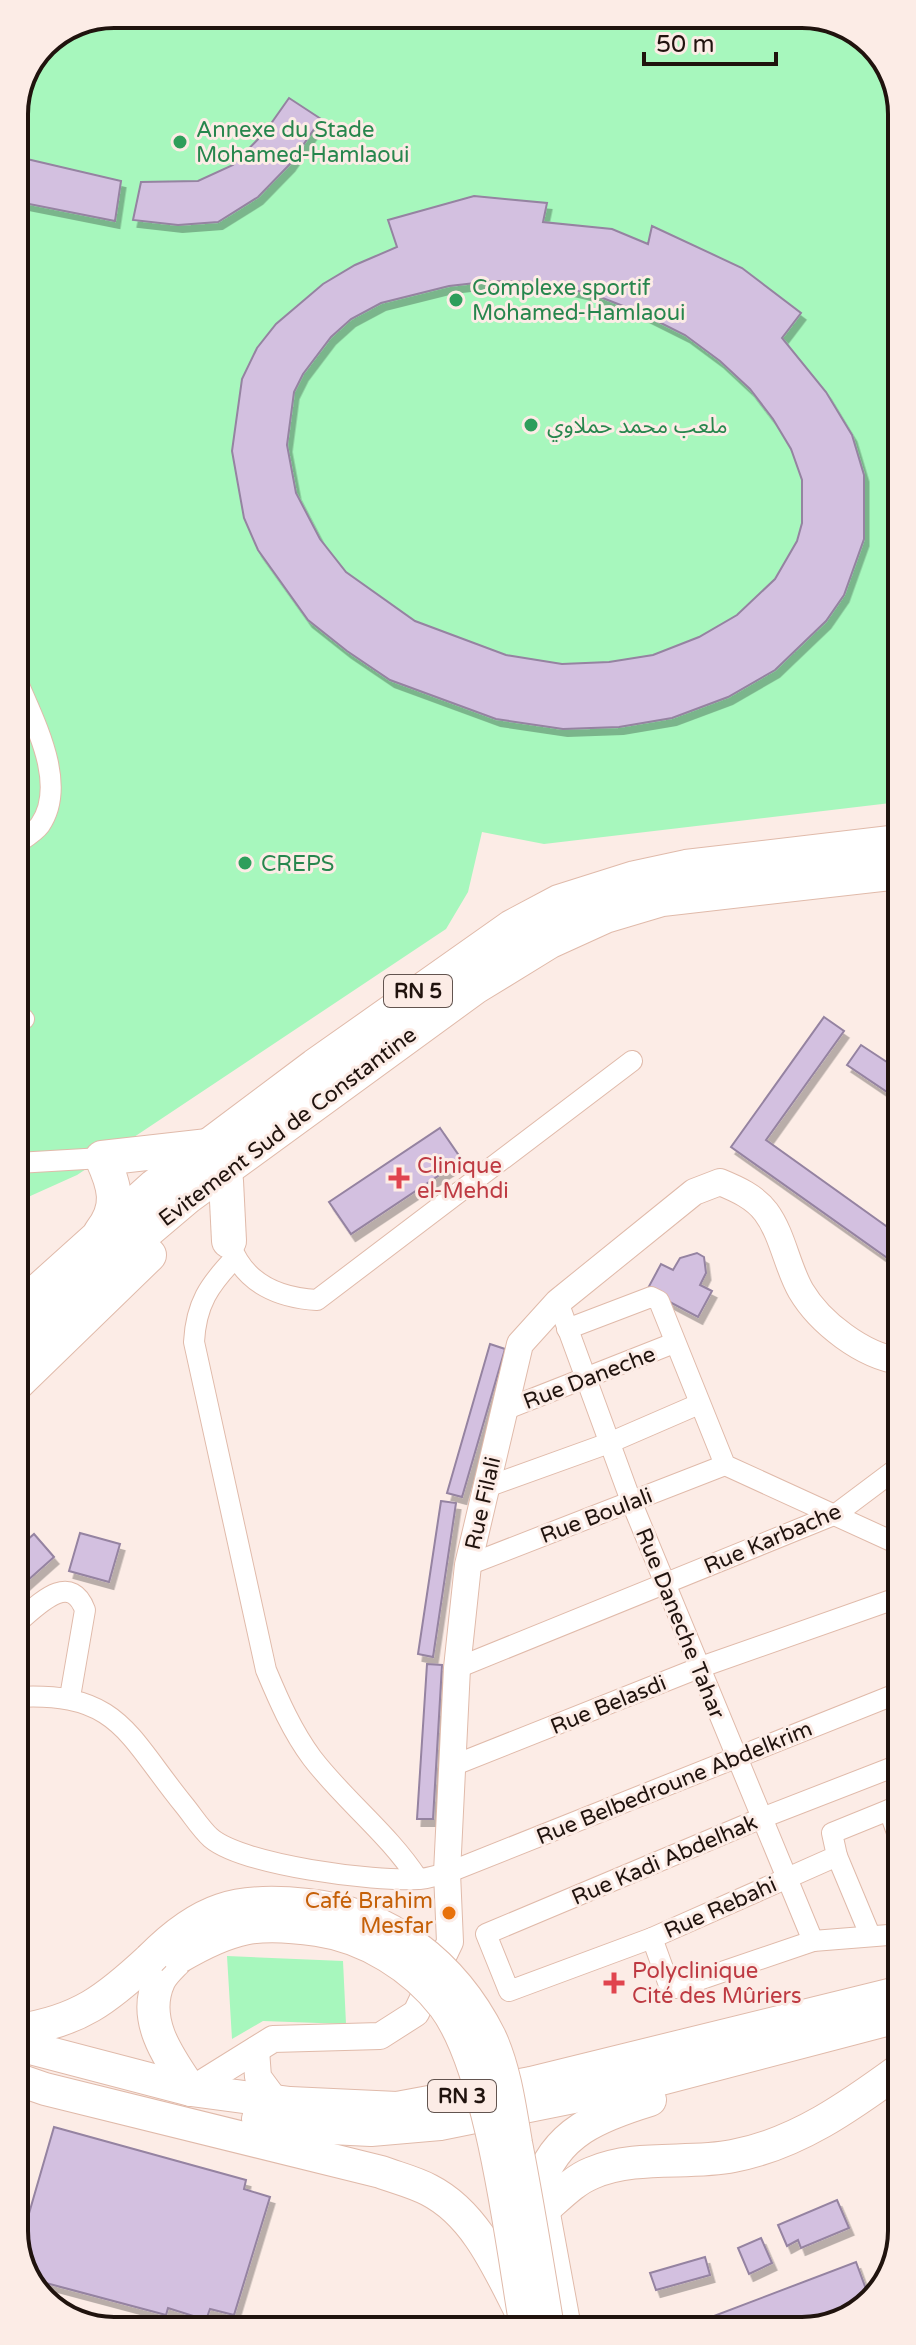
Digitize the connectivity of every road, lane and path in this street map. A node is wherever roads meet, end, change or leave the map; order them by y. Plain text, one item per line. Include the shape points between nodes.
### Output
1 (28, 709) edge
2 (28, 835) edge
3 (888, 843) edge
4 (888, 875) edge
5 (632, 1061) dead end
6 (275, 1136) junction
7 (209, 1146) junction
8 (102, 1158) junction
9 (28, 1162) edge
10 (226, 1181) junction
11 (191, 1215) junction
12 (232, 1249) junction
13 (84, 1253) junction
14 (28, 1301) edge
15 (558, 1302) junction
16 (567, 1329) junction
17 (28, 1332) edge
18 (674, 1343) junction
19 (888, 1356) edge
20 (28, 1372) edge
21 (585, 1380) junction
22 (699, 1404) junction
23 (504, 1410) junction
24 (609, 1443) junction
25 (725, 1465) junction
26 (888, 1475) edge
27 (484, 1488) junction
28 (631, 1501) junction
29 (836, 1514) junction
30 (888, 1539) edge
31 (468, 1565) junction
32 (665, 1583) junction
33 (888, 1601) edge
34 (28, 1614) edge
35 (701, 1667) junction
36 (457, 1668) junction
37 (28, 1697) edge
38 (70, 1697) junction
39 (888, 1697) edge
40 (735, 1757) junction
41 (452, 1766) junction
42 (888, 1769) edge
43 (888, 1810) edge
44 (762, 1818) junction
45 (837, 1856) junction
46 (447, 1873) junction
47 (787, 1877) junction
48 (418, 1879) junction
49 (888, 1934) edge
50 (870, 1935) junction
51 (652, 1938) junction
52 (813, 1941) junction
53 (164, 1958) junction
54 (509, 1991) joint
55 (888, 1995) edge
56 (888, 2019) edge
57 (28, 2028) edge
58 (888, 2037) edge
59 (28, 2047) edge
60 (256, 2050) junction
61 (28, 2066) edge
62 (888, 2078) edge
63 (28, 2082) edge
64 (191, 2090) junction
65 (275, 2100) junction
66 (543, 2210) junction
67 (529, 2317) edge
68 (531, 2317) edge
69 (563, 2317) edge

1 - 2 street via 42,745 50,800 40,826
3 - 7 highway, Evitement Sud de Constantine / RN 5 via 686,867 559,902 437,977
4 - 6 highway, Evitement Sud de Constantine / RN 5 via 662,899 605,916 513,962
5 - 12 street via 317,1300 288,1298 261,1286
6 - 10 highway
6 - 17 highway, Evitement Sud de Constantine / RN 5 via 187,1197
7 - 8 highway
7 - 13 highway, Evitement Sud de Constantine / RN 5 via 155,1186
8 - 9 street
8 - 13 highway via 115,1206
10 - 11 highway
10 - 12 highway
11 - 12 highway via 211,1216
11 - 20 highway
12 - 48 street via 195,1314 194,1342 266,1670 285,1716 313,1758 380,1829
13 - 14 highway, Evitement Sud de Constantine / RN 5
15 - 16 street, Rue Daneche Tahar
15 - 19 street, Rue Filali via 694,1192 720,1182 742,1191 766,1212 802,1292 823,1318 860,1345
15 - 23 street, Rue Filali via 520,1344
16 - 18 street via 651,1297 659,1301
16 - 21 street, Rue Daneche Tahar
18 - 21 street, Rue Daneche
18 - 22 street
21 - 23 street, Rue Daneche
21 - 24 street, Rue Daneche Tahar
22 - 24 street
22 - 25 street
23 - 27 street, Rue Filali
24 - 27 street
24 - 28 street, Rue Daneche Tahar
25 - 28 street, Rue Boulali
25 - 29 street
26 - 29 street, Rue Karbache
27 - 31 street, Rue Filali
28 - 31 street, Rue Boulali
28 - 32 street, Rue Daneche Tahar
29 - 30 street
29 - 32 street, Rue Karbache
31 - 36 street, Rue Filali
32 - 35 street, Rue Daneche Tahar
32 - 36 street, Rue Karbache
33 - 35 street, Rue Belasdi
34 - 38 street via 55,1591 82,1602
35 - 40 street, Rue Daneche Tahar
35 - 41 street, Rue Belasdi
36 - 41 street, Rue Filali
37 - 38 street
38 - 48 street, Rue Belbedroune Abdelkrim via 103,1709 211,1838 240,1856
39 - 40 street, Rue Belbedroune Abdelkrim
40 - 44 street, Rue Daneche Tahar
40 - 46 street, Rue Belbedroune Abdelkrim
41 - 46 street, Rue Filali
42 - 44 street, Rue Kadi Abdelhak
43 - 45 street via 832,1833
44 - 47 street, Rue Daneche Tahar
44 - 54 street, Rue Kadi Abdelhak via 486,1934
45 - 47 street, Rue Rebahi
45 - 50 street
46 - 48 street, Rue Belbedroune Abdelkrim
46 - 60 street, Rue Filali via 450,1942 416,2013 380,2036 273,2039
47 - 51 street, Rue Rebahi
47 - 52 street, Rue Daneche Tahar
49 - 50 street
50 - 52 street
51 - 52 street via 669,1985 675,1988
51 - 54 street, Rue Rebahi
53 - 57 main road via 89,2010
53 - 64 main road via 155,2004 157,2035
53 - 68 main road, bridge via 249,1925 289,1926 369,1945 409,1970 444,2007 464,2043
55 - 65 main road, RN 3 via 531,2083 397,2108
56 - 61 main road, RN 3 via 653,2081 440,2124 371,2130 230,2114
58 - 66 main road via 609,2112 582,2126 544,2167 539,2187
59 - 64 main road, RN 3
60 - 64 street, Rue Filali
60 - 65 street via 258,2077
62 - 66 main road via 848,2108 781,2143 732,2157 644,2162 592,2173
63 - 67 main road via 381,2172 430,2190 485,2244
64 - 65 main road, RN 3
66 - 69 main road

